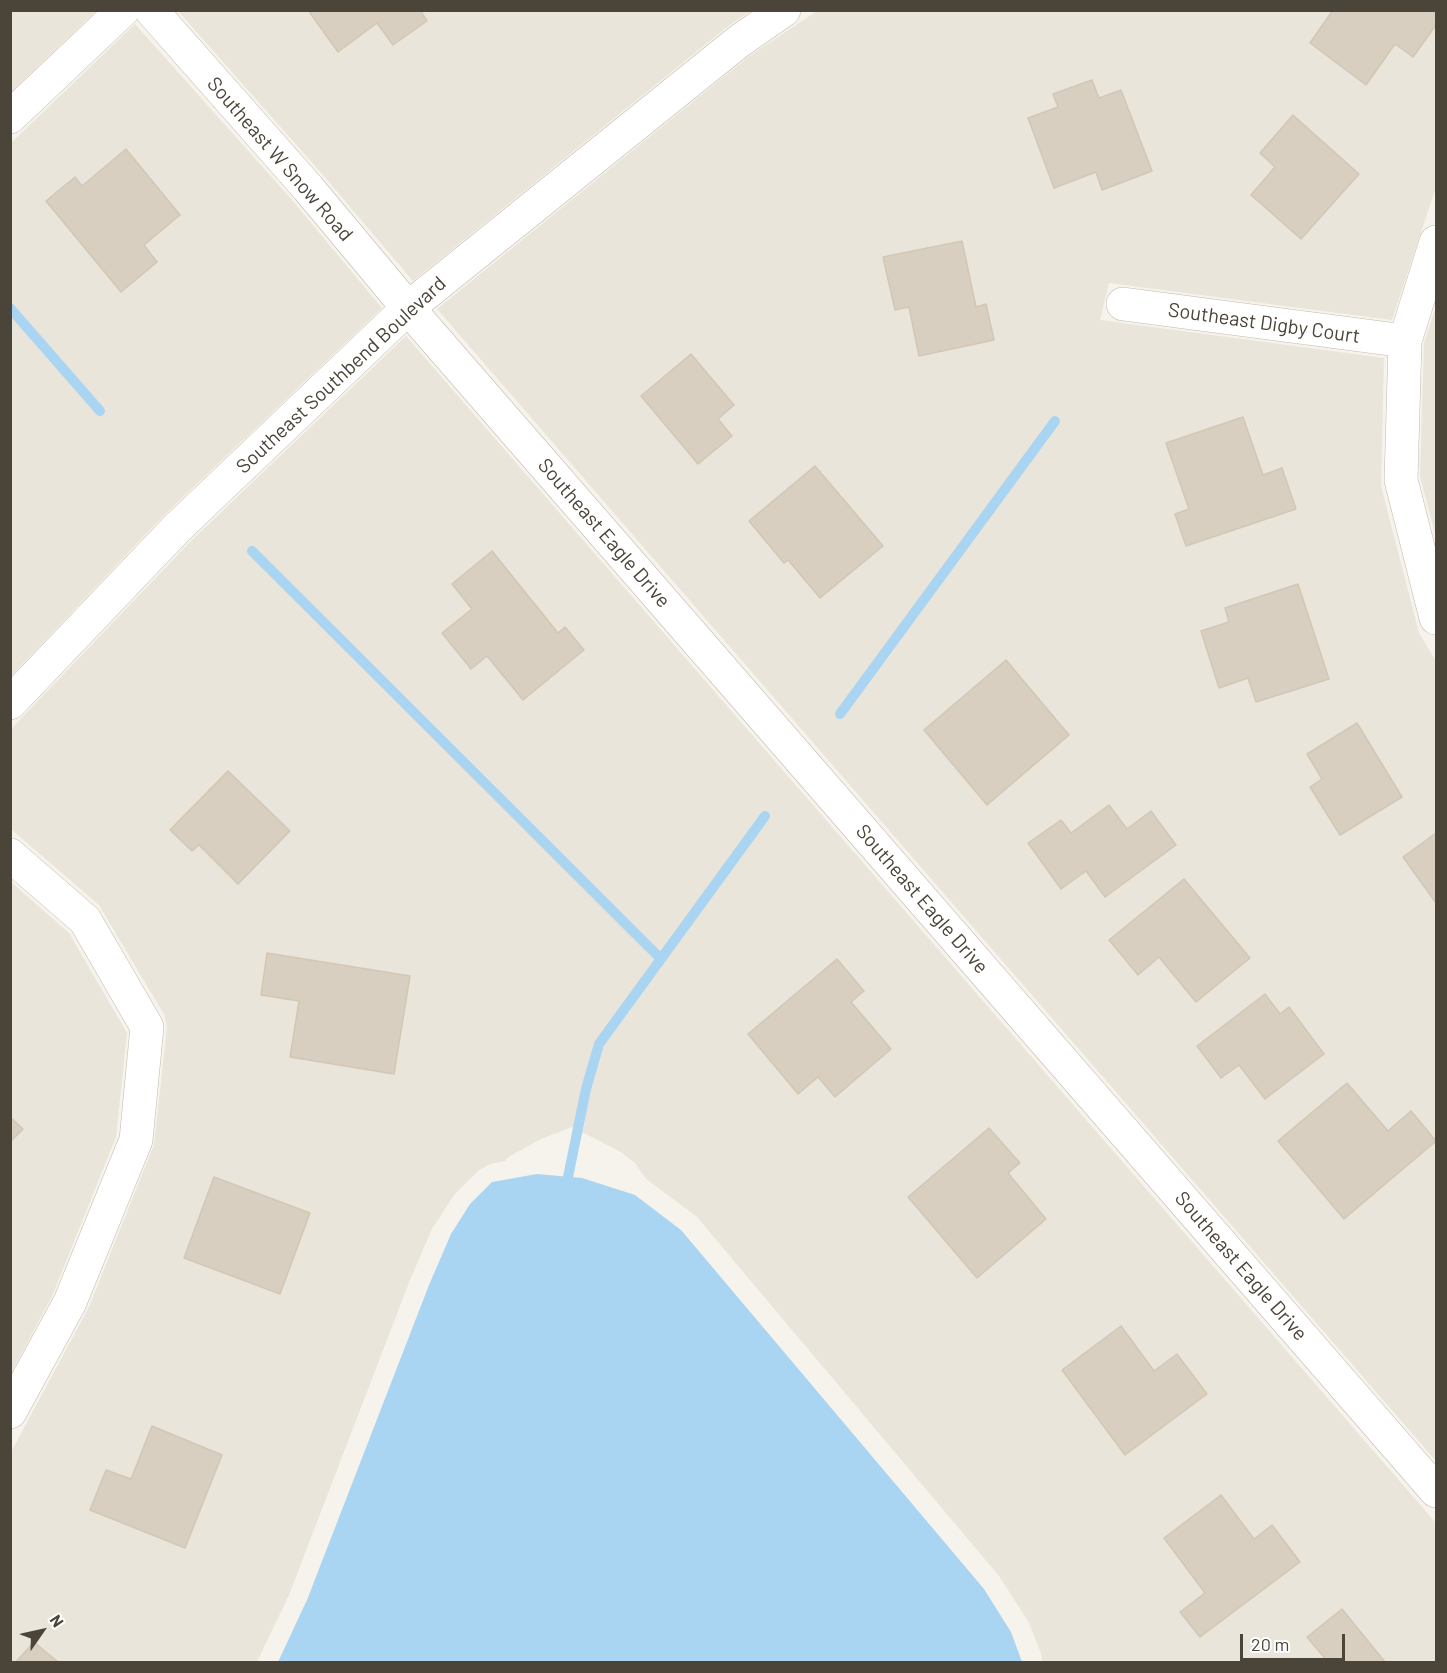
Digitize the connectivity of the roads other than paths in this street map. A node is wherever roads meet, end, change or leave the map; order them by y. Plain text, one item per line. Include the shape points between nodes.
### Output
1 (123, 10) edge
2 (151, 10) edge
3 (784, 10) edge
4 (10, 117) edge
5 (1437, 242) edge
6 (1123, 304) dead end
7 (408, 308) junction
8 (1405, 341) junction
9 (1437, 618) edge
10 (10, 703) edge
11 (10, 855) edge
12 (10, 1412) edge
13 (1437, 1491) edge

1 - 4 street
2 - 7 street, Southeast W Snow Road
3 - 7 street, Southeast Southbend Boulevard via 738,42
5 - 8 street
6 - 8 street, Southeast Digby Court
7 - 10 street, Southeast Southbend Boulevard via 177,528
7 - 13 street, Southeast Eagle Drive
8 - 9 street via 1401,480
11 - 12 street via 85,920 147,1027 136,1140 70,1302

